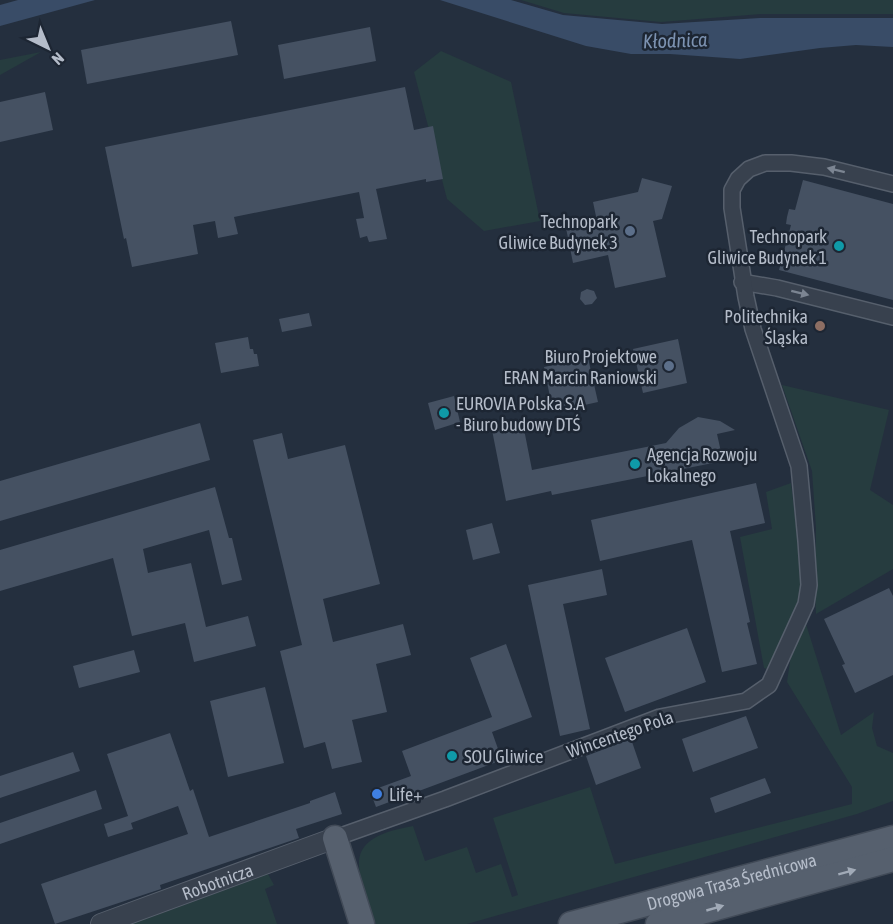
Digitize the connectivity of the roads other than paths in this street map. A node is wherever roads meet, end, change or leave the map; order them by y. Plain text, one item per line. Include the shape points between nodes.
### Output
1 (893, 184) edge
2 (742, 282) junction
3 (893, 317) edge
4 (893, 822) edge
5 (893, 837) edge
6 (335, 838) junction
7 (893, 859) edge
8 (796, 864) junction
9 (101, 924) edge
10 (363, 924) edge
11 (571, 924) edge
12 (658, 924) edge

1 -> 2 street, Wincentego Pola via 791,163 749,169 732,190
2 -> 3 street
2 - 6 street, Wincentego Pola via 753,329 799,466 809,585 806,604 769,685 746,701 660,717
4 - 8 main road
5 - 8 main road, Drogowa Trasa Średnicowa
6 - 9 street, Robotnicza
6 - 10 main road
12 -> 7 main road, Drogowa Trasa Średnicowa
8 - 11 main road, Drogowa Trasa Średnicowa

